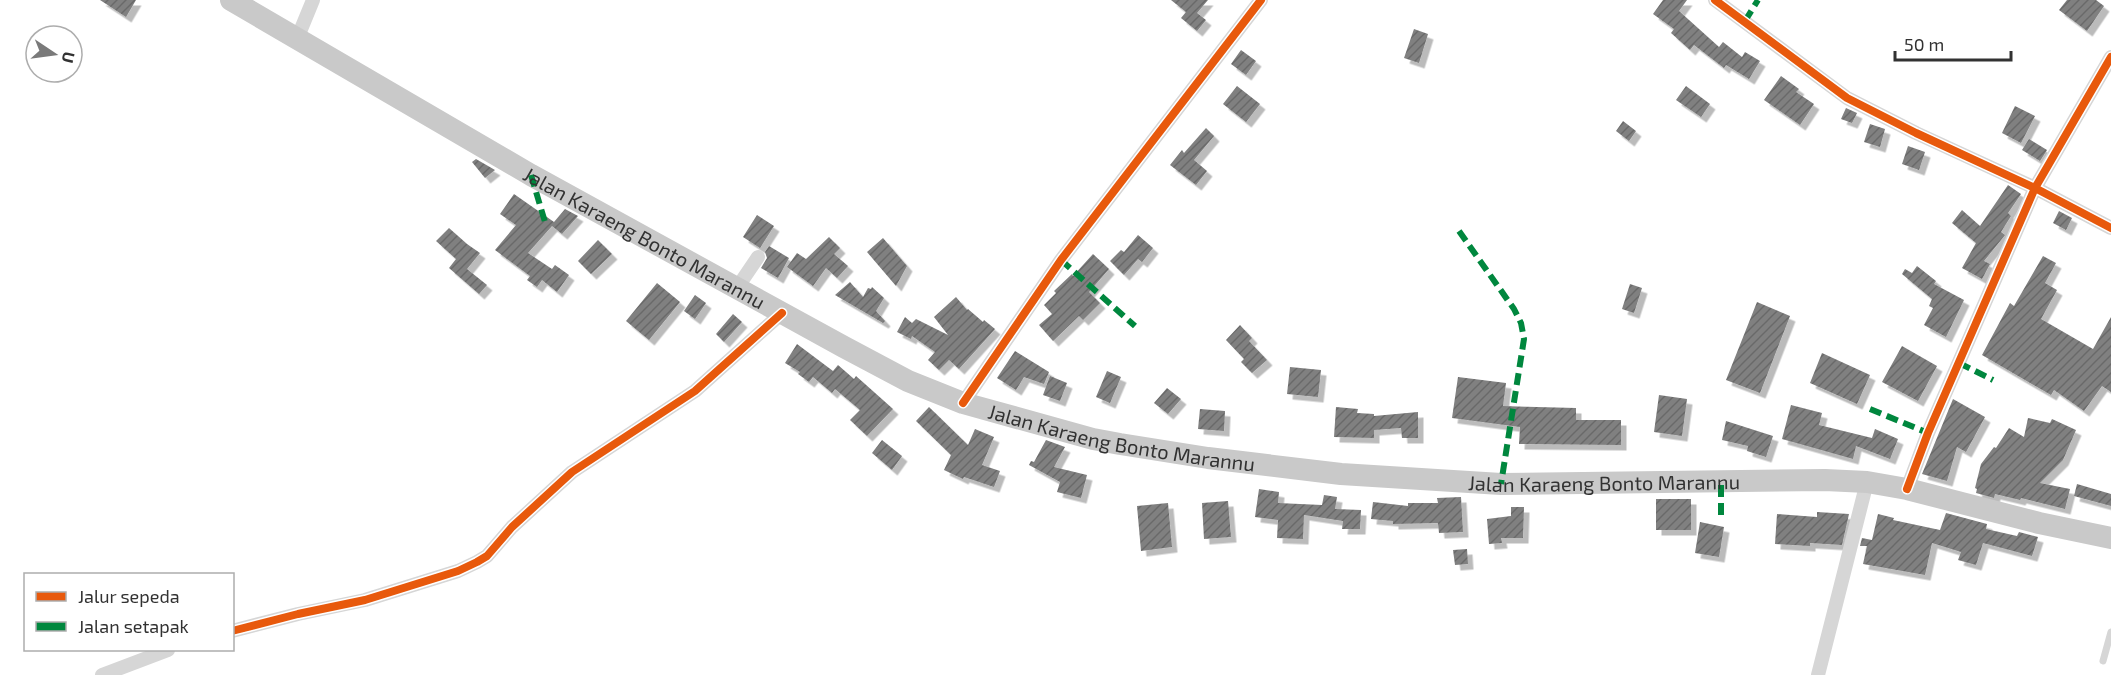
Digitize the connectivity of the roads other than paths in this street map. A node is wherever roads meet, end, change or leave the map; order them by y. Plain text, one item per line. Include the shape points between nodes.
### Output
1 (231, 0) edge
2 (313, 0) edge
3 (1262, 0) edge
4 (1715, 0) edge
5 (297, 39) junction
6 (2111, 57) edge
7 (2035, 188) junction
8 (2111, 228) edge
9 (758, 256) dead end
10 (737, 288) junction
11 (782, 313) junction
12 (963, 403) junction
13 (1867, 482) junction
14 (1907, 489) junction
15 (2111, 538) edge
16 (234, 630) edge
17 (2111, 633) edge
18 (165, 651) edge
19 (2103, 661) dead end
20 (102, 675) edge
21 (1818, 675) edge

1 - 5 main road, Jalan Karaeng Bonto Marannu
2 - 5 street
3 - 12 street via 1061,260
4 - 7 street via 1847,98
5 - 10 main road, Jalan Karaeng Bonto Marannu via 531,175
6 - 7 street
7 - 8 street
7 - 14 street
9 - 10 street
10 - 11 main road, Jalan Karaeng Bonto Marannu
11 - 12 main road, Jalan Karaeng Bonto Marannu via 908,381
11 - 16 street via 695,391 572,471 477,562 365,600
12 - 13 main road, Jalan Karaeng Bonto Marannu via 1120,444 1341,474 1501,484
13 - 14 main road, Jalan Karaeng Bonto Marannu
13 - 21 street
14 - 15 main road, Jalan Karaeng Bonto Marannu
17 - 19 lane
18 - 20 street

